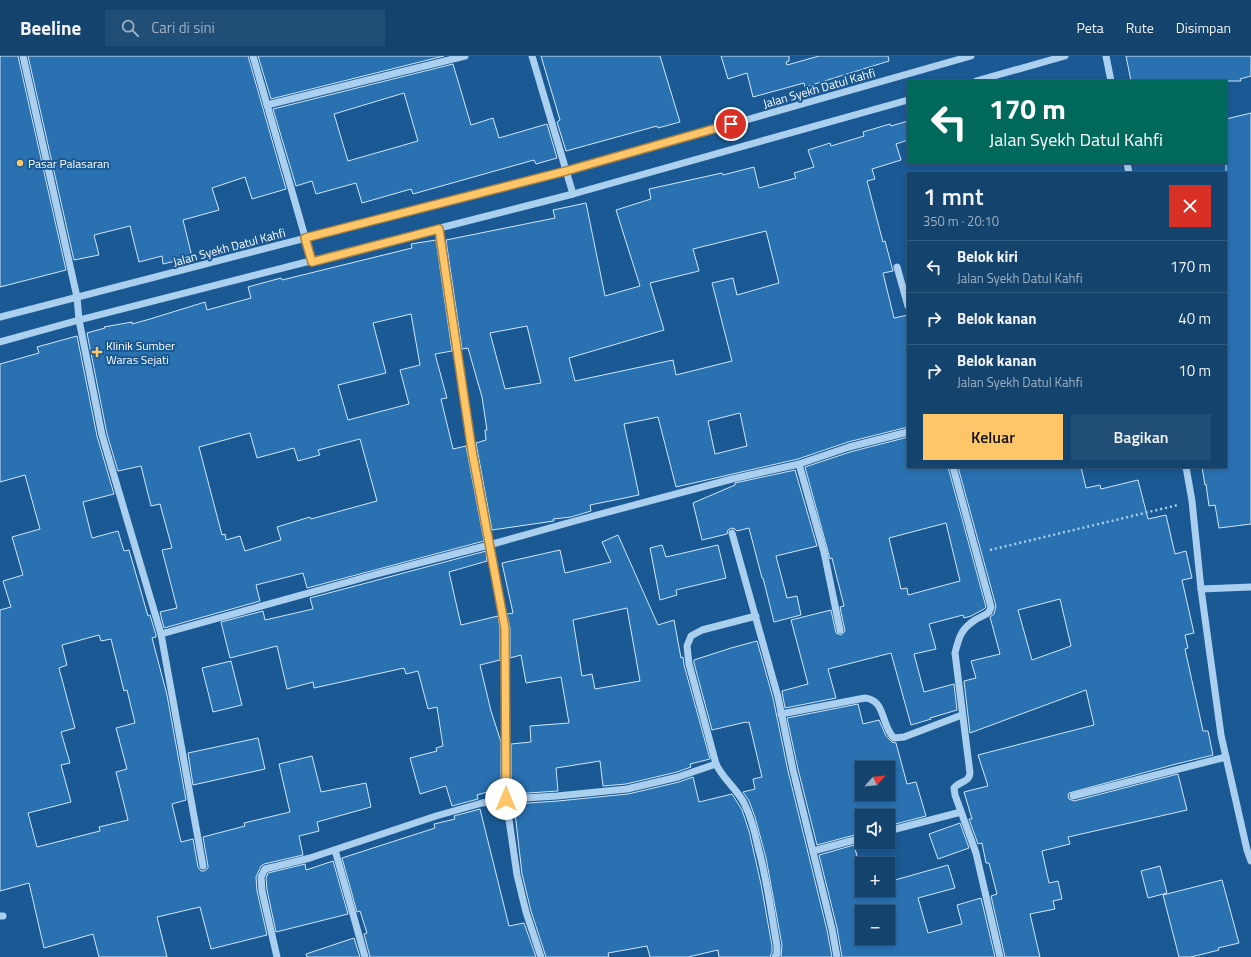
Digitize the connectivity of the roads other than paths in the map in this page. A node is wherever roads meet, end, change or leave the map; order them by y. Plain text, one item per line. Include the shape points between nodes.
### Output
1 (23, 56) edge
2 (253, 56) edge
3 (465, 56) edge
4 (532, 56) edge
5 (971, 56) edge
6 (1065, 56) edge
7 (1106, 56) edge
8 (980, 80) edge
9 (1111, 80) edge
10 (907, 100) edge
11 (267, 105) junction
12 (566, 171) junction
13 (573, 194) junction
14 (439, 229) junction
15 (305, 238) junction
16 (312, 262) junction
17 (897, 267) dead end
18 (77, 297) junction
19 (907, 302) edge
20 (0, 317) edge
21 (79, 320) junction
22 (0, 342) edge
23 (907, 432) edge
24 (799, 464) junction
25 (953, 468) edge
26 (1186, 468) edge
27 (732, 533) dead end
28 (490, 545) junction
29 (1251, 587) edge
30 (1201, 589) junction
31 (756, 616) junction
32 (840, 630) dead end
33 (161, 634) junction
34 (781, 714) junction
35 (962, 715) junction
36 (1226, 757) junction
37 (716, 764) junction
38 (1073, 796) dead end
39 (506, 799) junction
40 (961, 812) junction
41 (895, 829) edge
42 (855, 840) edge
43 (335, 850) junction
44 (1249, 850) edge
45 (813, 851) junction
46 (1251, 861) edge
47 (202, 866) dead end
48 (277, 957) edge
49 (365, 957) edge
50 (542, 957) edge
51 (775, 957) edge
52 (837, 957) edge
53 (1000, 957) edge

1 - 18 street
2 - 11 street
3 - 11 street
4 - 12 street
5 - 12 street, Jalan Syekh Datul Kahfi
6 - 8 street
7 - 9 street
10 - 13 street
11 - 15 street
12 - 13 street
12 - 15 street, Jalan Syekh Datul Kahfi
13 - 14 street
14 - 16 street
14 - 28 street via 471,444
15 - 16 street
15 - 18 street, Jalan Syekh Datul Kahfi
16 - 21 street
17 - 19 street
18 - 20 street, Jalan Syekh Datul Kahfi
18 - 21 street
21 - 22 street
21 - 33 street via 102,434
23 - 24 street via 849,447
24 - 28 street via 732,479
24 - 32 street via 824,552
25 - 35 street via 991,607 989,612 976,619 959,636 955,653
26 - 30 street
27 - 31 street
28 - 33 street
28 - 39 street via 505,628
29 - 30 street
30 - 36 street
31 - 34 street
31 - 37 street via 702,630 691,636 687,646 689,664
33 - 47 street
34 - 35 street via 871,698 880,708 894,738 904,737
34 - 45 street
35 - 40 street via 970,778 954,788
36 - 38 street
36 - 44 street
37 - 39 street via 678,777 627,789
37 - 51 street via 736,790 753,824 765,874 777,946
39 - 43 street via 436,816
39 - 50 street via 517,875 526,912
40 - 41 street
40 - 53 street via 976,853
42 - 45 street
43 - 48 street via 265,869 263,872 262,891
43 - 49 street
44 - 46 street
45 - 52 street

